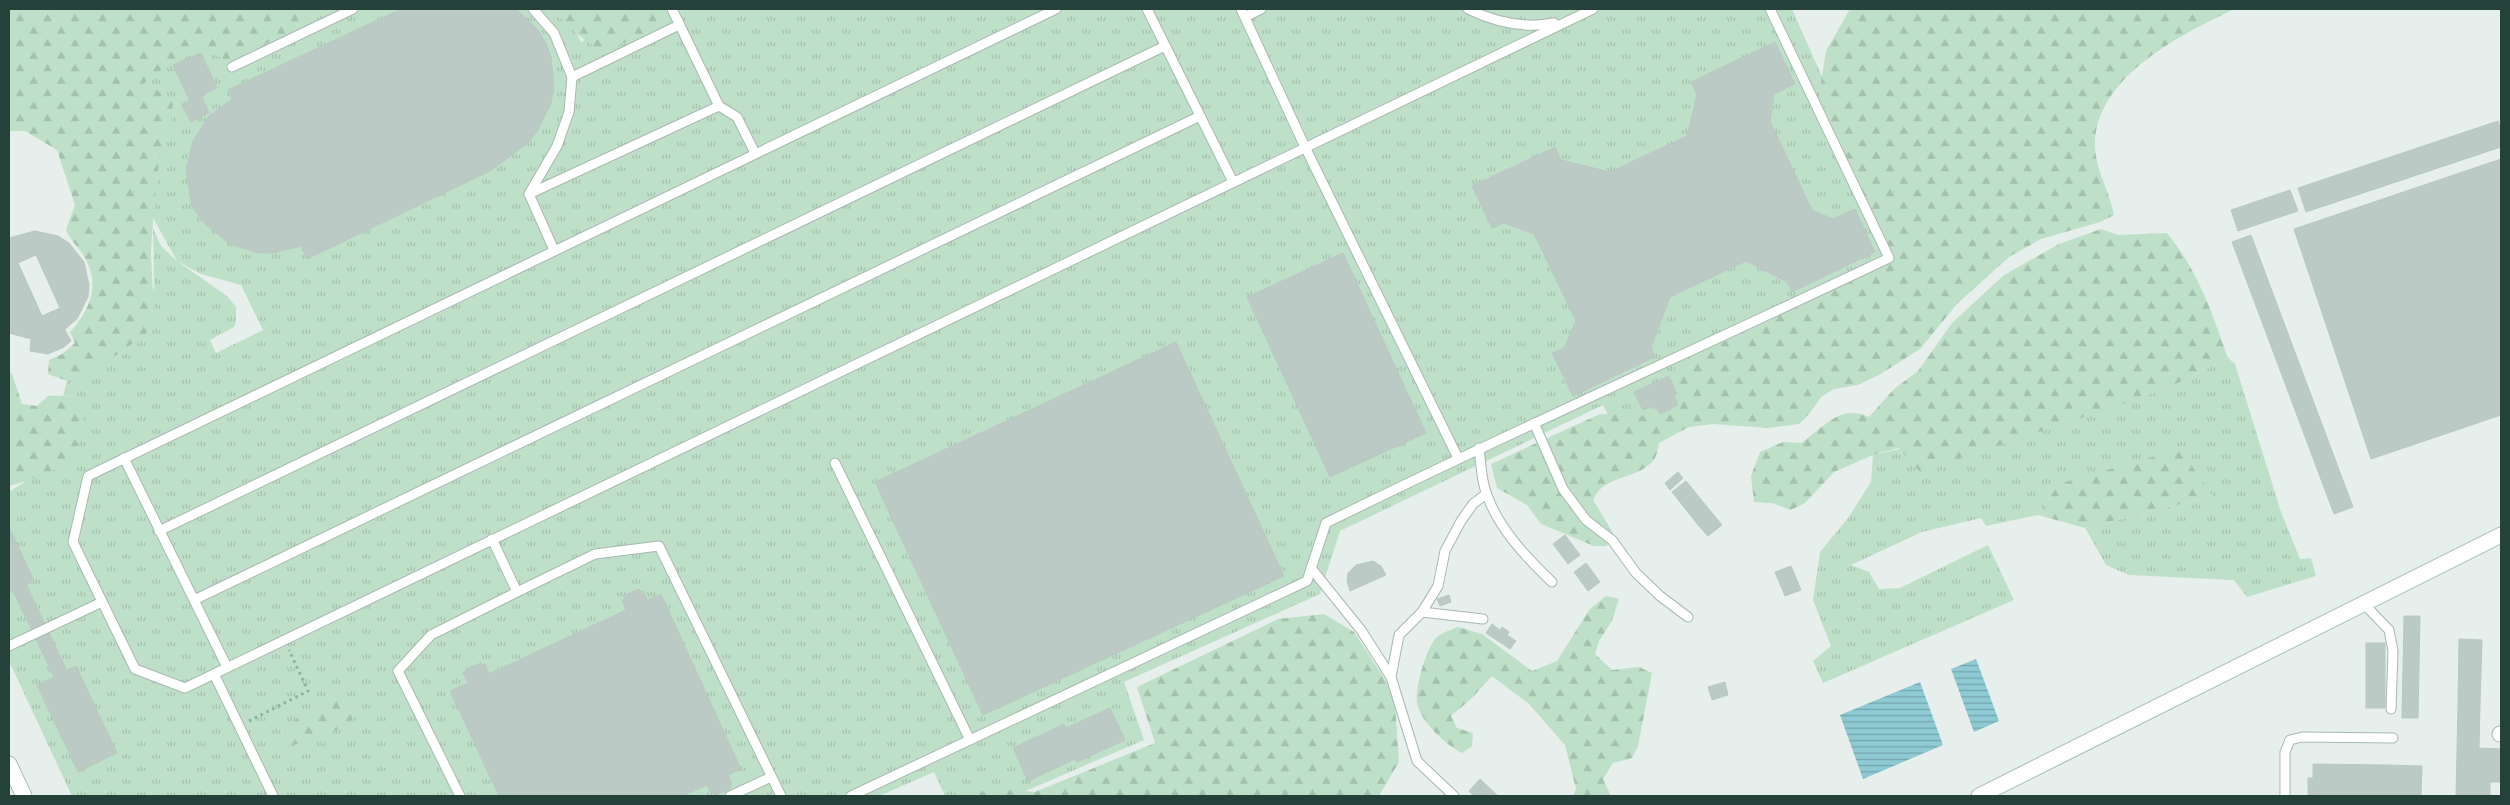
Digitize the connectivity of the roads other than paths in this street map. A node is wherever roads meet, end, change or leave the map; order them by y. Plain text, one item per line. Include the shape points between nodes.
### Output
1 (353, 9) edge
2 (533, 9) edge
3 (672, 9) edge
4 (1056, 9) edge
5 (1147, 9) edge
6 (1262, 9) edge
7 (1468, 9) edge
8 (1584, 9) edge
9 (1593, 9) edge
10 (1770, 9) edge
11 (1243, 13) edge
12 (1572, 19) junction
13 (680, 25) junction
14 (1165, 46) junction
15 (232, 67) dead end
16 (572, 77) junction
17 (719, 106) junction
18 (1200, 116) junction
19 (1305, 147) junction
20 (755, 153) junction
21 (1233, 182) junction
22 (529, 194) junction
23 (554, 250) junction
24 (1534, 423) junction
25 (1479, 448) junction
26 (124, 458) junction
27 (1458, 458) junction
28 (835, 463) dead end
29 (1486, 494) junction
30 (159, 530) junction
31 (2501, 535) edge
32 (492, 539) junction
33 (1311, 568) junction
34 (1552, 582) dead end
35 (517, 592) junction
36 (194, 600) junction
37 (102, 602) junction
38 (2364, 604) junction
39 (1422, 612) junction
40 (1688, 617) dead end
41 (1483, 619) dead end
42 (9, 646) edge
43 (227, 667) junction
44 (214, 674) junction
45 (1391, 677) junction
46 (2390, 709) dead end
47 (2393, 738) dead end
48 (970, 740) junction
49 (9, 764) edge
50 (771, 777) junction
51 (24, 796) edge
52 (274, 796) edge
53 (460, 796) edge
54 (730, 796) edge
55 (781, 796) edge
56 (851, 796) edge
57 (1454, 796) edge
58 (1980, 796) edge
59 (2285, 796) edge

1 - 15 lane
2 - 16 lane via 554,33
3 - 13 lane
4 - 20 lane
5 - 14 lane
6 - 11 lane
7 - 12 lane via 1517,25 1532,26
8 - 12 lane
9 - 12 lane
10 - 24 lane via 1889,258
11 - 19 lane
12 - 19 lane
13 - 16 lane
13 - 17 lane
14 - 18 lane
14 - 30 lane
16 - 22 lane via 568,112 557,146
17 - 20 lane via 737,117
17 - 22 lane
18 - 21 lane
18 - 36 lane
19 - 21 lane
19 - 27 lane
20 - 23 lane
21 - 32 lane
22 - 23 lane
23 - 26 lane
24 - 25 lane
24 - 40 lane via 1563,489 1586,520 1612,540 1636,573
25 - 27 lane
25 - 29 lane
26 - 30 lane
26 - 37 lane via 88,476 73,542
27 - 33 lane via 1326,523
28 - 48 lane
29 - 34 lane via 1498,518 1528,559
29 - 39 lane via 1473,504 1461,521 1445,551 1438,586
30 - 36 lane
31 - 38 street
32 - 35 lane
32 - 43 lane
33 - 45 lane via 1362,630
33 - 48 lane via 1307,581
35 - 50 lane via 595,554 658,546
35 - 53 lane via 431,635 398,671
36 - 43 lane
37 - 42 lane
37 - 44 lane via 135,670 185,688
38 - 46 lane via 2389,630 2393,651
38 - 58 street
39 - 41 lane
39 - 45 lane via 1399,635
43 - 44 lane
44 - 52 lane
45 - 57 lane via 1417,761
47 - 59 lane via 2302,737 2290,740 2285,752
48 - 56 lane
49 - 51 street
50 - 54 lane
50 - 55 lane

